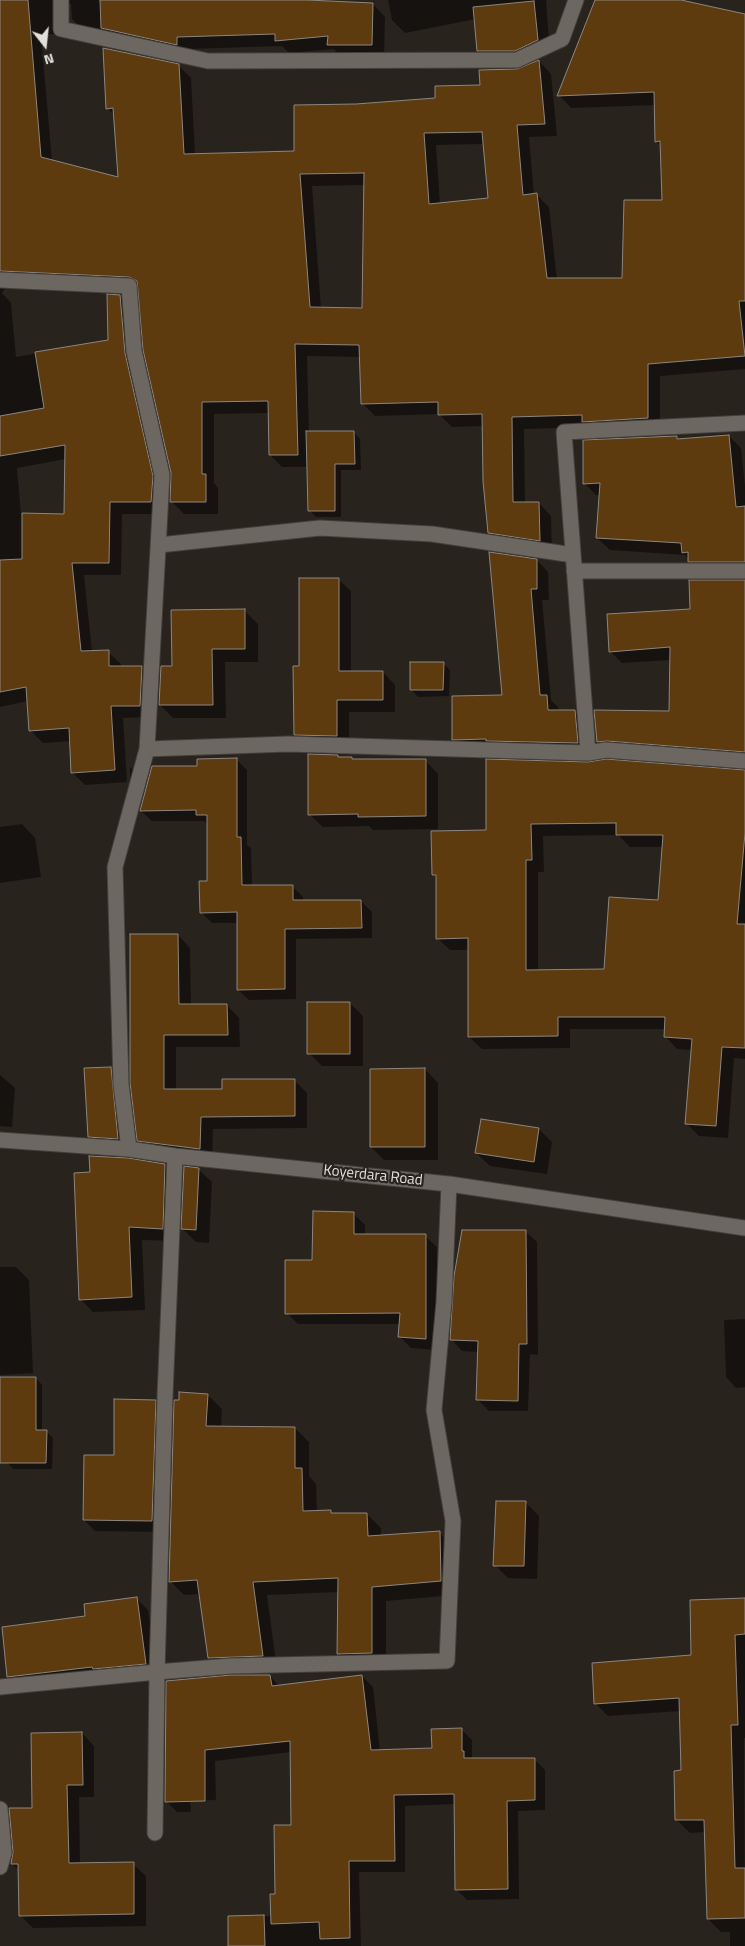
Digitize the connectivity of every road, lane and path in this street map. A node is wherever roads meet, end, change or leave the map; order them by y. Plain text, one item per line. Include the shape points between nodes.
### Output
1 (61, 0) edge
2 (576, 0) edge
3 (0, 280) edge
4 (745, 423) edge
5 (159, 545) junction
6 (573, 555) junction
7 (574, 571) junction
8 (745, 571) edge
9 (147, 749) junction
10 (588, 753) junction
11 (745, 761) edge
12 (0, 1140) edge
13 (128, 1149) junction
14 (175, 1156) junction
15 (449, 1184) junction
16 (745, 1228) edge
17 (157, 1672) junction
18 (0, 1687) edge
19 (0, 1809) edge
20 (155, 1833) dead end
21 (0, 1867) edge

1 - 2 street via 61,29 208,61 517,60 562,39
3 - 5 street via 129,286 134,351 162,474
4 - 6 street via 564,432
5 - 6 street via 320,528 432,534
5 - 9 street
6 - 7 street
7 - 8 street
7 - 10 street
9 - 10 street via 288,744
9 - 13 street via 115,867 121,1084
10 - 11 street via 606,750
12 - 13 street, Koyerdara Road
13 - 14 street, Koyerdara Road
14 - 15 street, Koyerdara Road
14 - 17 street
15 - 16 street, Koyerdara Road
15 - 17 street via 444,1302 434,1410 453,1521 447,1661 231,1666
17 - 18 street
17 - 20 street
19 - 21 street via 4,1853

